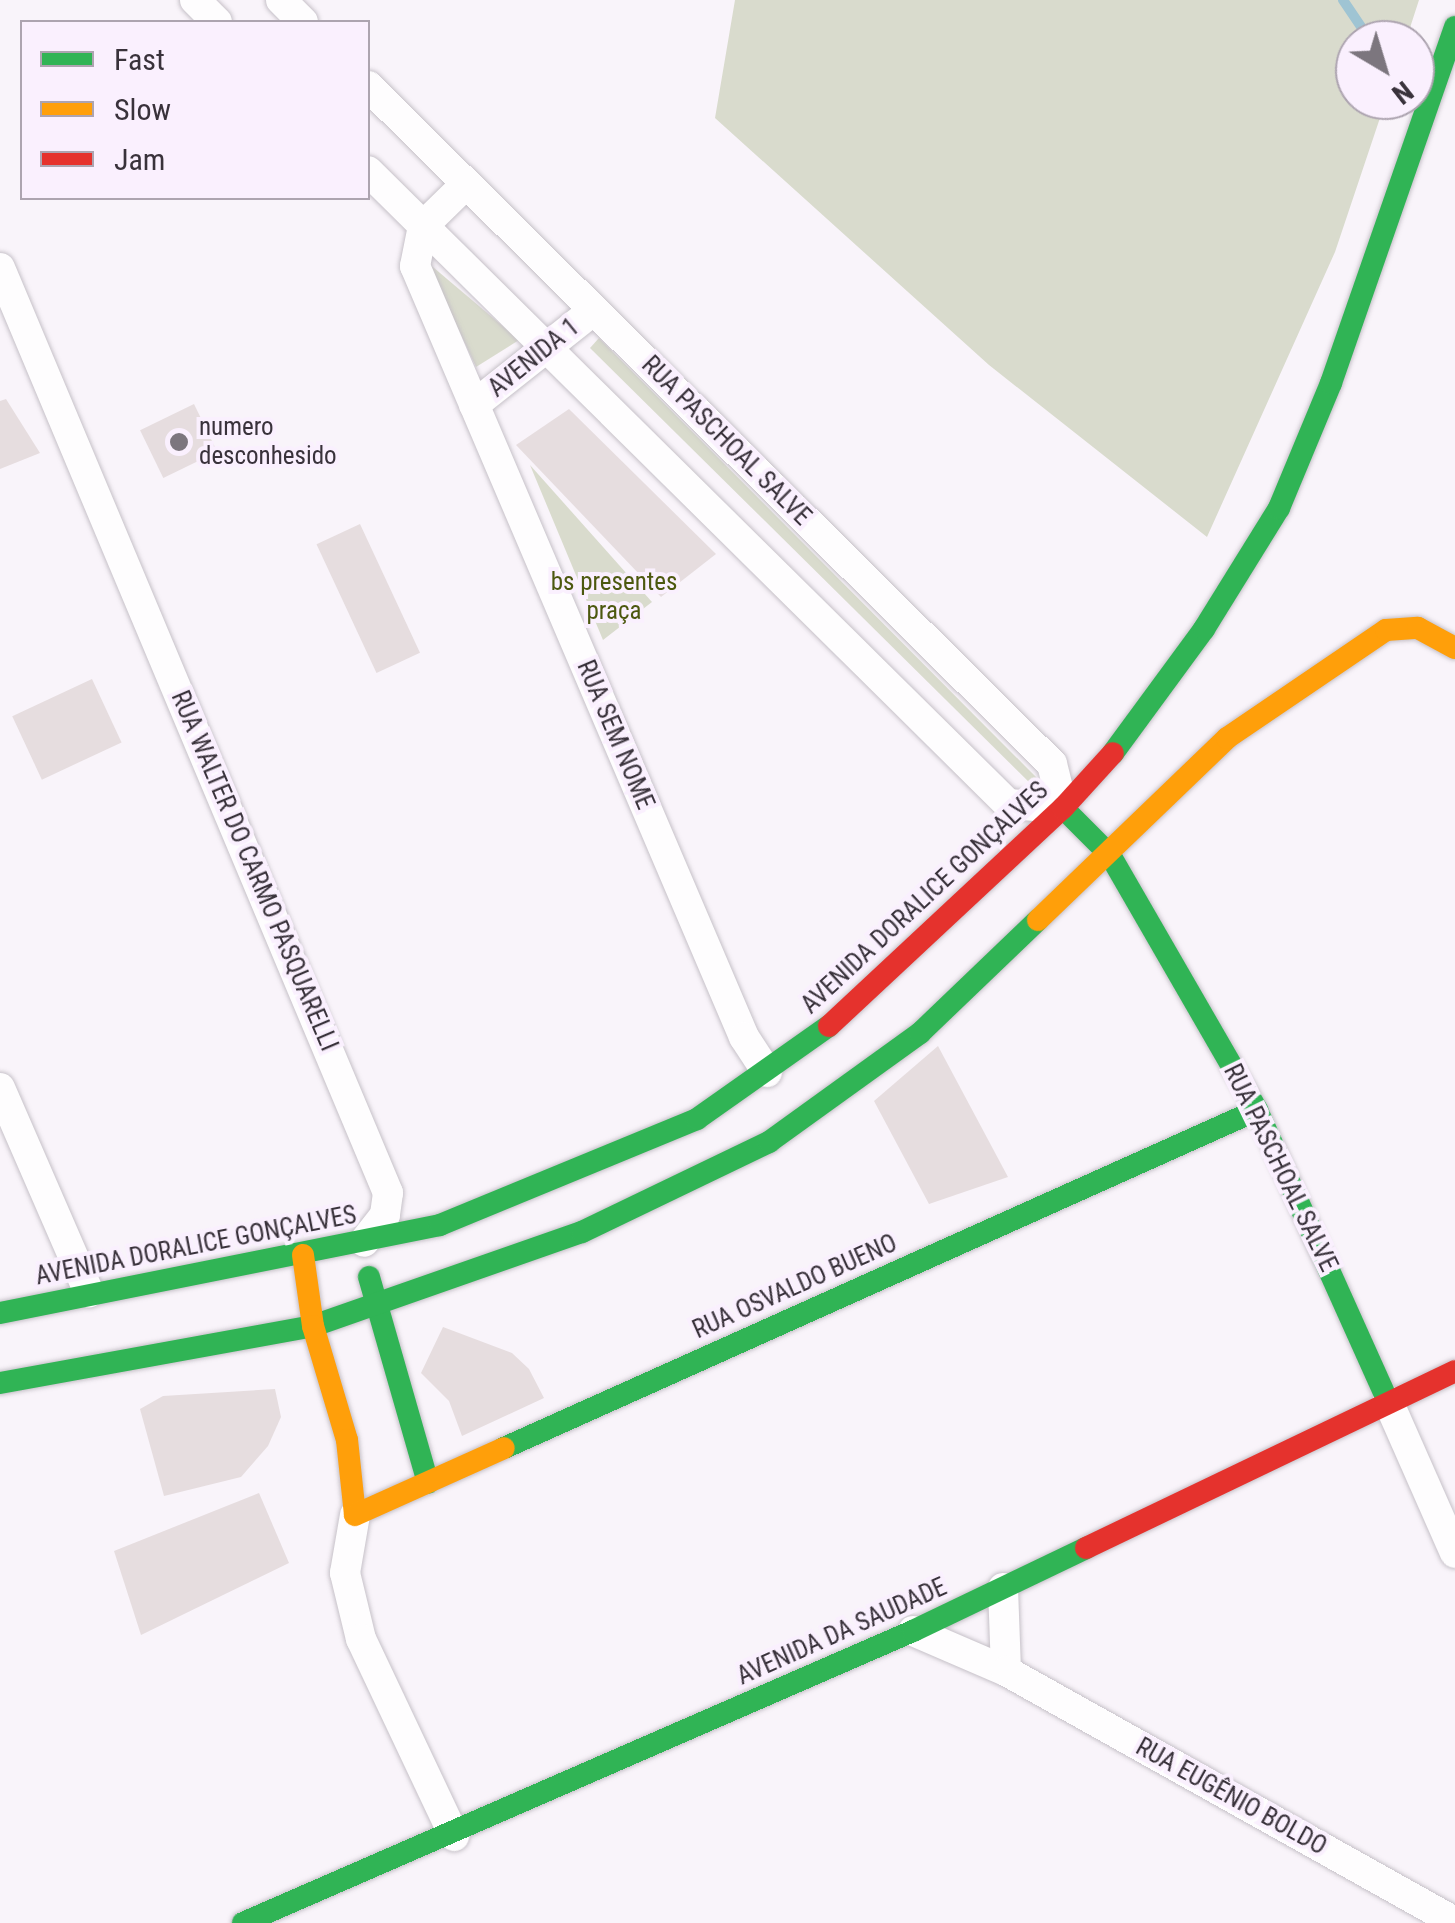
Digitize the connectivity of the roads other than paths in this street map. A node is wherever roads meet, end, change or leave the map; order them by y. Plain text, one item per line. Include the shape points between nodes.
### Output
1 (194, 0) edge
2 (281, 0) edge
3 (215, 20) edge
4 (302, 20) edge
5 (1455, 27) edge
6 (370, 88) edge
7 (370, 173) edge
8 (466, 184) junction
9 (422, 226) junction
10 (0, 268) edge
11 (594, 310) junction
12 (546, 348) junction
13 (474, 406) junction
14 (1452, 640) edge
15 (1063, 808) junction
16 (1110, 855) junction
17 (767, 1072) junction
18 (0, 1088) edge
19 (1257, 1110) junction
20 (364, 1242) junction
21 (303, 1256) junction
22 (88, 1292) junction
23 (373, 1304) junction
24 (0, 1313) edge
25 (313, 1326) junction
26 (1455, 1371) edge
27 (0, 1383) edge
28 (1388, 1401) junction
29 (428, 1483) junction
30 (356, 1515) junction
31 (1455, 1553) edge
32 (1002, 1588) junction
33 (913, 1631) junction
34 (1006, 1671) junction
35 (454, 1836) junction
36 (1455, 1922) edge
37 (243, 1923) edge

1 - 3 street
2 - 4 street
5 - 15 street, AVENIDA DORALICE GONÇALVES via 1331,383 1279,508 1155,698
6 - 8 street, RUA PASCHOAL SALVE
7 - 9 street
8 - 9 street
8 - 11 street, RUA PASCHOAL SALVE
9 - 12 street
9 - 13 street, RUA SEM NOME via 414,266
10 - 20 street, RUA WALTER DO CARMO PASQUARELLI via 388,1193 385,1215
11 - 12 street, AVENIDA 1
11 - 15 street, RUA PASCHOAL SALVE via 1052,764
12 - 13 street, AVENIDA 1
12 - 15 street via 1008,804
13 - 17 street, RUA SEM NOME via 744,1037
14 - 16 street via 1418,628 1386,630 1227,738
15 - 16 street, RUA PASCHOAL SALVE
15 - 17 street, AVENIDA DORALICE GONÇALVES via 821,1033
16 - 19 street, RUA PASCHOAL SALVE
16 - 23 street via 920,1033 770,1142 582,1232
17 - 20 street, AVENIDA DORALICE GONÇALVES via 697,1119 580,1170 440,1225
18 - 22 street
19 - 28 street, RUA PASCHOAL SALVE
19 - 29 street, RUA OSVALDO BUENO
20 - 21 street, AVENIDA DORALICE GONÇALVES
20 - 23 street
21 - 22 street, AVENIDA DORALICE GONÇALVES
21 - 25 street
22 - 24 street, AVENIDA DORALICE GONÇALVES
23 - 25 street
23 - 29 street
25 - 27 street
25 - 30 street via 347,1440
26 - 28 street, AVENIDA DA SAUDADE
28 - 31 street, RUA PASCHOAL SALVE
28 - 32 street, AVENIDA DA SAUDADE
29 - 30 street, RUA OSVALDO BUENO
30 - 35 street via 345,1574 361,1639
32 - 33 street, AVENIDA DA SAUDADE
32 - 34 street
33 - 34 street, RUA EUGÊNIO BOLDO
33 - 35 street, AVENIDA DA SAUDADE
34 - 36 street, RUA EUGÊNIO BOLDO
35 - 37 street, AVENIDA DA SAUDADE

